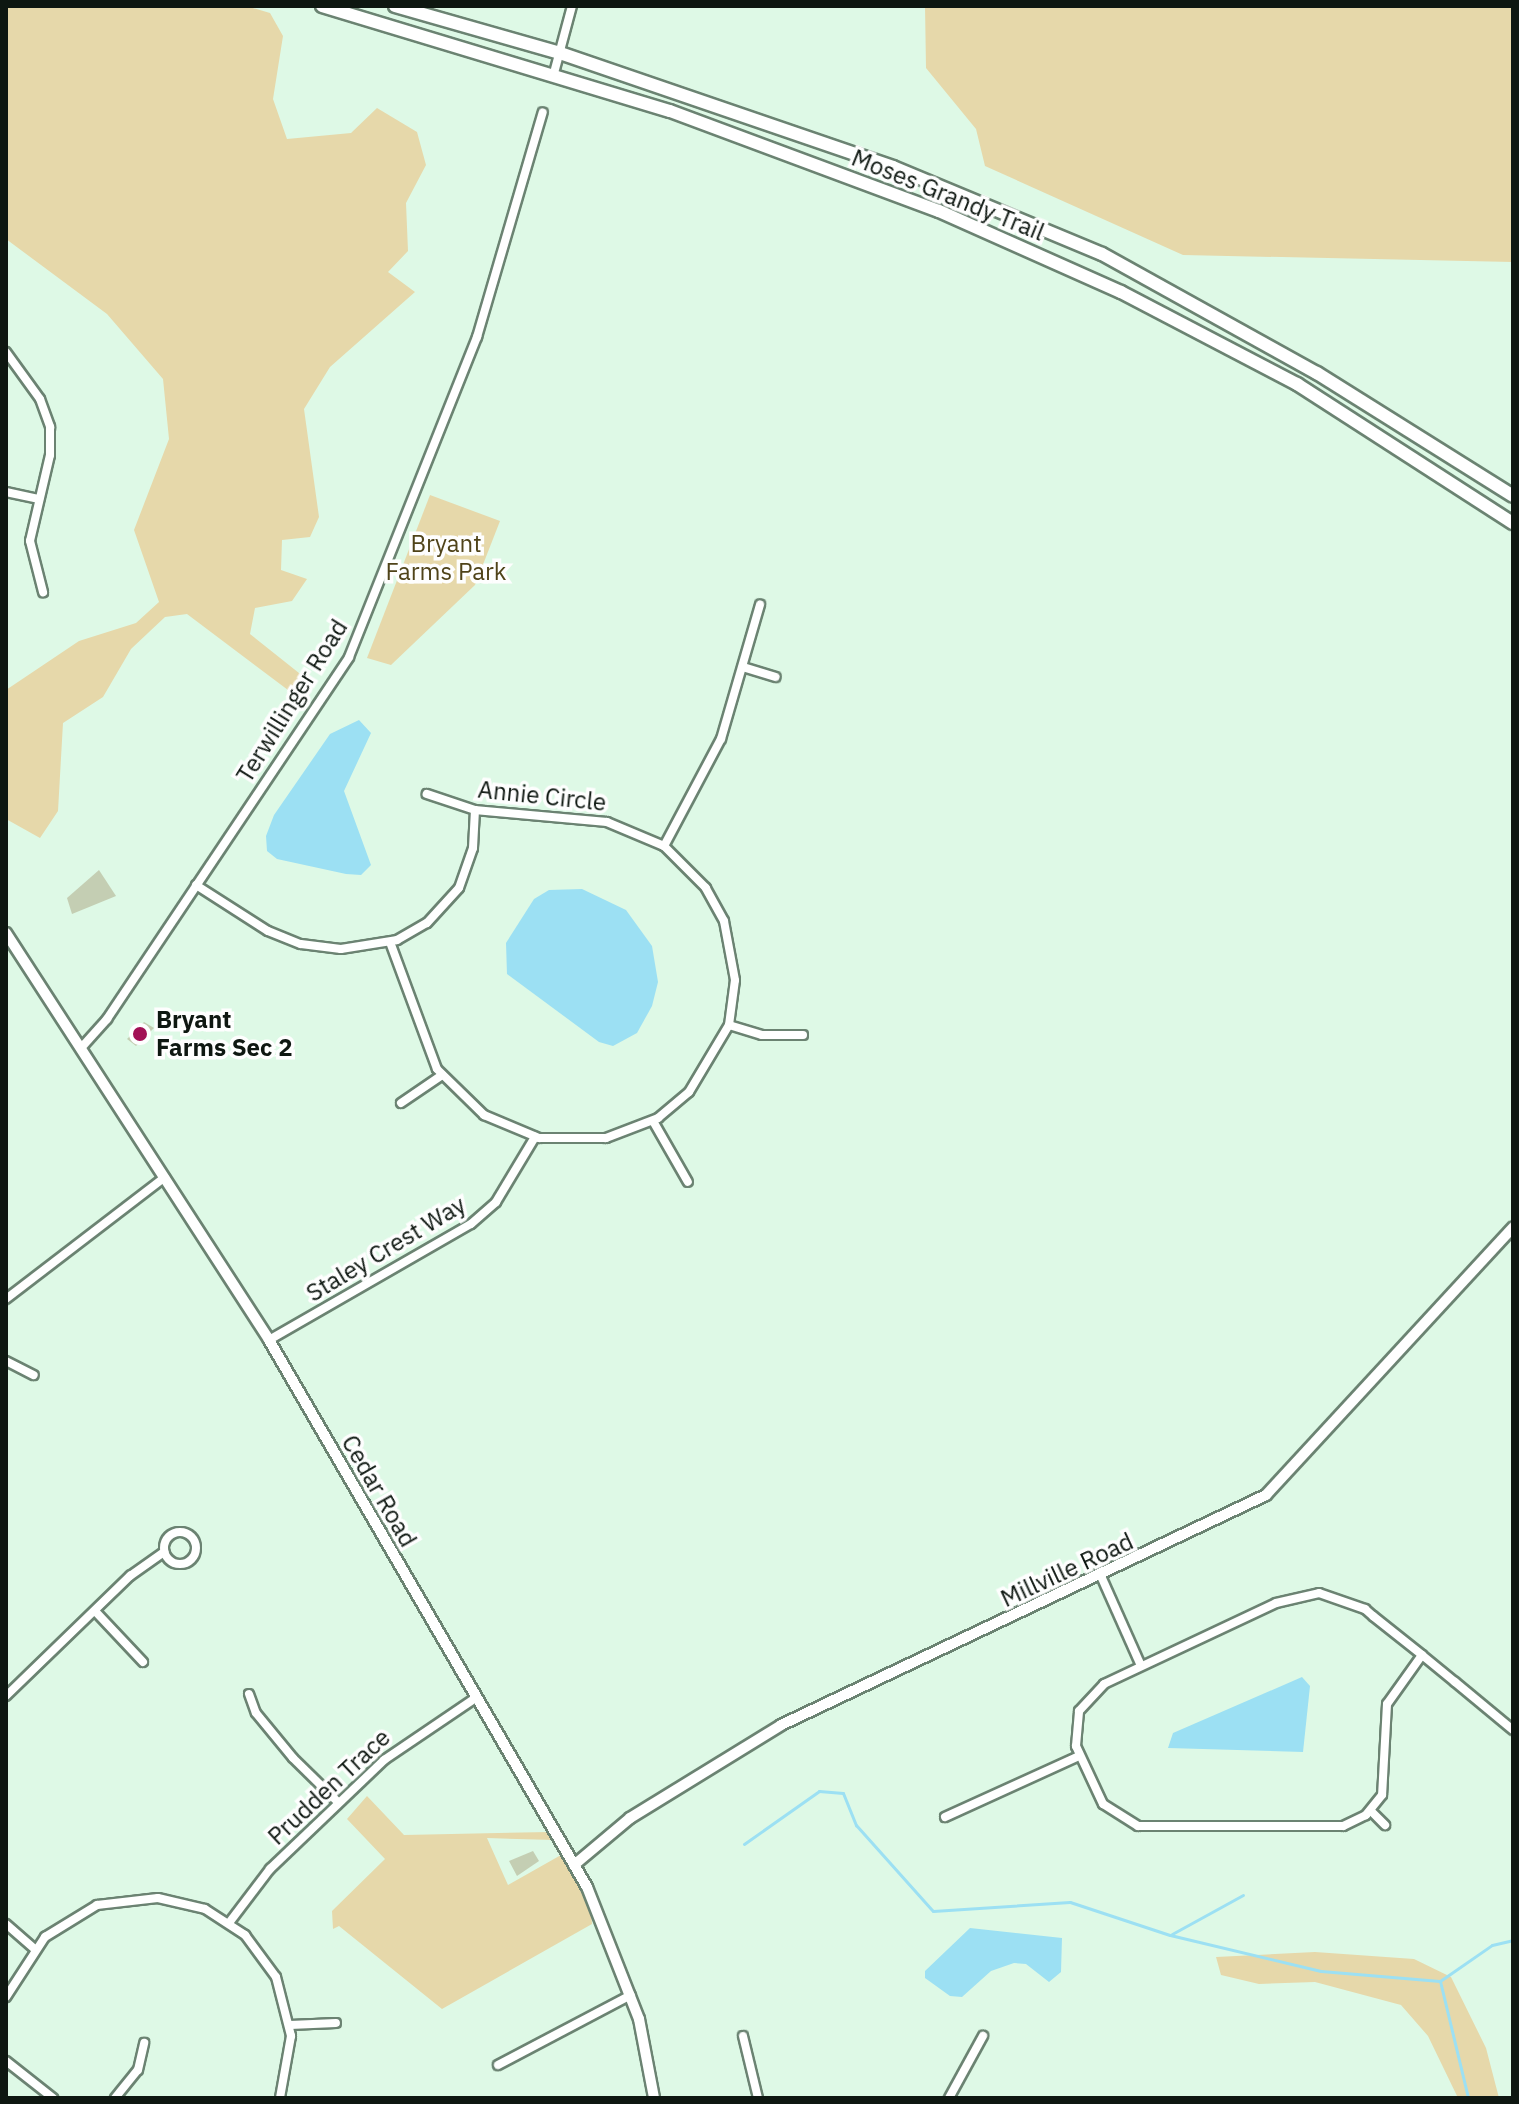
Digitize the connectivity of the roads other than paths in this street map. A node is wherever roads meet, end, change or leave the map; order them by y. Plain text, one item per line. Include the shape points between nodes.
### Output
1 (322, 6) edge
2 (395, 6) edge
3 (572, 6) edge
4 (560, 53) junction
5 (554, 73) junction
6 (543, 112) dead end
7 (6, 352) edge
8 (6, 492) edge
9 (1513, 496) edge
10 (39, 499) junction
11 (1513, 523) edge
12 (43, 592) dead end
13 (760, 605) dead end
14 (743, 667) junction
15 (775, 677) dead end
16 (427, 794) dead end
17 (475, 810) junction
18 (664, 846) junction
19 (196, 885) junction
20 (6, 933) edge
21 (390, 942) junction
22 (729, 1025) junction
23 (803, 1035) dead end
24 (81, 1048) junction
25 (442, 1075) junction
26 (401, 1103) dead end
27 (653, 1121) junction
28 (535, 1137) junction
29 (165, 1177) junction
30 (688, 1182) dead end
31 (1513, 1227) edge
32 (6, 1299) edge
33 (269, 1340) junction
34 (6, 1361) edge
35 (34, 1375) dead end
36 (164, 1552) junction
37 (1101, 1576) junction
38 (95, 1611) junction
39 (1422, 1655) junction
40 (143, 1662) dead end
41 (1141, 1666) junction
42 (249, 1694) dead end
43 (6, 1696) edge
44 (474, 1699) junction
45 (1513, 1730) edge
46 (1079, 1756) junction
47 (338, 1802) junction
48 (1371, 1811) junction
49 (945, 1817) dead end
50 (1385, 1825) dead end
51 (574, 1865) junction
52 (229, 1923) junction
53 (6, 1924) edge
54 (35, 1949) junction
55 (631, 1995) junction
56 (6, 1997) edge
57 (336, 2023) dead end
58 (290, 2025) junction
59 (743, 2036) dead end
60 (983, 2036) dead end
61 (144, 2043) dead end
62 (6, 2061) edge
63 (498, 2065) dead end
64 (53, 2098) edge
65 (115, 2098) edge
66 (280, 2098) edge
67 (654, 2098) edge
68 (758, 2098) edge
69 (949, 2098) edge

1 - 5 main road, Moses Grandy Trail
2 - 4 main road, Moses Grandy Trail
3 - 4 street
4 - 5 street
4 - 9 main road, Moses Grandy Trail via 893,167 1102,254 1317,373
5 - 11 main road, Moses Grandy Trail via 939,211 1121,292 1297,384
6 - 19 street, Terwillinger Road via 477,337 365,622 349,657
7 - 10 street via 40,399 50,427
8 - 10 street
10 - 12 street via 30,548
13 - 14 street
14 - 15 street
14 - 18 street via 709,770
16 - 17 street, Annie Circle
17 - 18 street, Annie Circle via 607,822
17 - 21 street via 473,848 459,888 427,923
18 - 22 street, Annie Circle via 706,888 724,921 735,980
19 - 21 street via 301,944 341,949
19 - 24 street, Terwillinger Road via 107,1019
20 - 24 street, Cedar Road
21 - 25 street, Annie Circle
22 - 23 street via 762,1035
22 - 27 street, Annie Circle via 689,1092
24 - 29 street, Cedar Road
25 - 26 street
25 - 28 street, Annie Circle via 484,1115
27 - 28 street, Annie Circle via 606,1138
27 - 30 street
28 - 33 street, Staley Crest Way via 496,1202 471,1224
29 - 32 street
29 - 33 street, Cedar Road
31 - 37 street, Millville Road via 1274,1489
33 - 44 street, Cedar Road
34 - 35 street
36 - 36 street via 172,1534 187,1534 194,1541 194,1557 185,1564 175,1564
36 - 38 street
37 - 41 street
37 - 51 street, Millville Road via 781,1725 630,1818
38 - 40 street
38 - 43 street
39 - 41 street via 1365,1609 1319,1593 1276,1603
39 - 45 street
39 - 48 street via 1387,1704 1385,1783
41 - 46 street via 1085,1700 1076,1725
42 - 47 street via 274,1736
44 - 47 street, Prudden Trace via 414,1736
44 - 51 street, Cedar Road
46 - 48 street via 1103,1804 1138,1826 1332,1828
46 - 49 street
47 - 52 street, Prudden Trace via 251,1891
48 - 50 street
51 - 55 street, Cedar Road via 600,1913
52 - 54 street via 180,1901 118,1899 78,1914
52 - 58 street via 271,1968
53 - 54 street
54 - 56 street
55 - 63 street
55 - 67 street, Cedar Road
57 - 58 street
58 - 66 street via 289,2070
59 - 68 street
60 - 69 street
61 - 65 street via 138,2070
62 - 64 street

